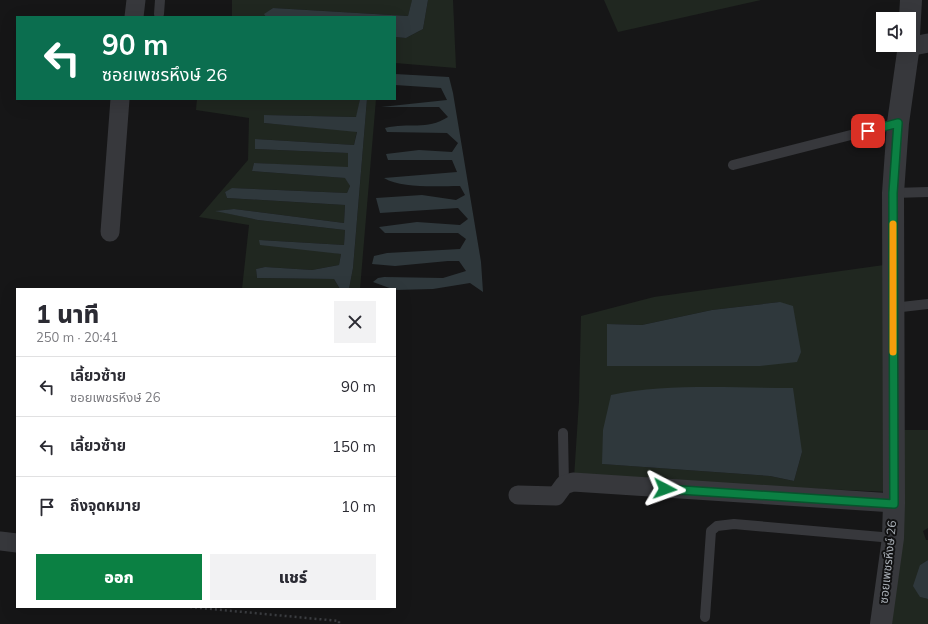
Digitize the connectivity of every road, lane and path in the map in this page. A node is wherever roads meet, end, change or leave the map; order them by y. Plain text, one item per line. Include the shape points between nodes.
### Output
1 (136, 0) edge
2 (160, 0) edge
3 (911, 0) edge
4 (912, 12) edge
5 (159, 14) dead end
6 (134, 16) edge
7 (912, 52) edge
8 (120, 100) edge
9 (898, 123) junction
10 (733, 165) dead end
11 (928, 192) edge
12 (893, 193) junction
13 (110, 232) dead end
14 (928, 304) edge
15 (893, 308) junction
16 (563, 433) dead end
17 (564, 485) junction
18 (518, 495) dead end
19 (894, 504) junction
20 (893, 538) junction
21 (0, 541) edge
22 (16, 543) edge
23 (201, 608) edge
24 (705, 617) dead end
25 (339, 624) edge
26 (881, 624) edge

1 - 6 street
2 - 5 lane
3 - 4 street, ซอยเพชรหึงษ์ 26
7 - 9 street, ซอยเพชรหึงษ์ 26
8 - 13 street
9 - 10 lane
9 - 12 street, ซอยเพชรหึงษ์ 26
11 - 12 lane
12 - 15 street, ซอยเพชรหึงษ์ 26
14 - 15 lane
15 - 19 street, ซอยเพชรหึงษ์ 26
16 - 17 lane
17 - 18 street via 556,496
17 - 19 street via 573,482
19 - 20 street, ซอยเพชรหึงษ์ 26
20 - 24 lane via 734,524 717,526 711,531 709,545
20 - 26 street, ซอยเพชรหึงษ์ 26
21 - 22 street
23 - 25 path via 340,621

